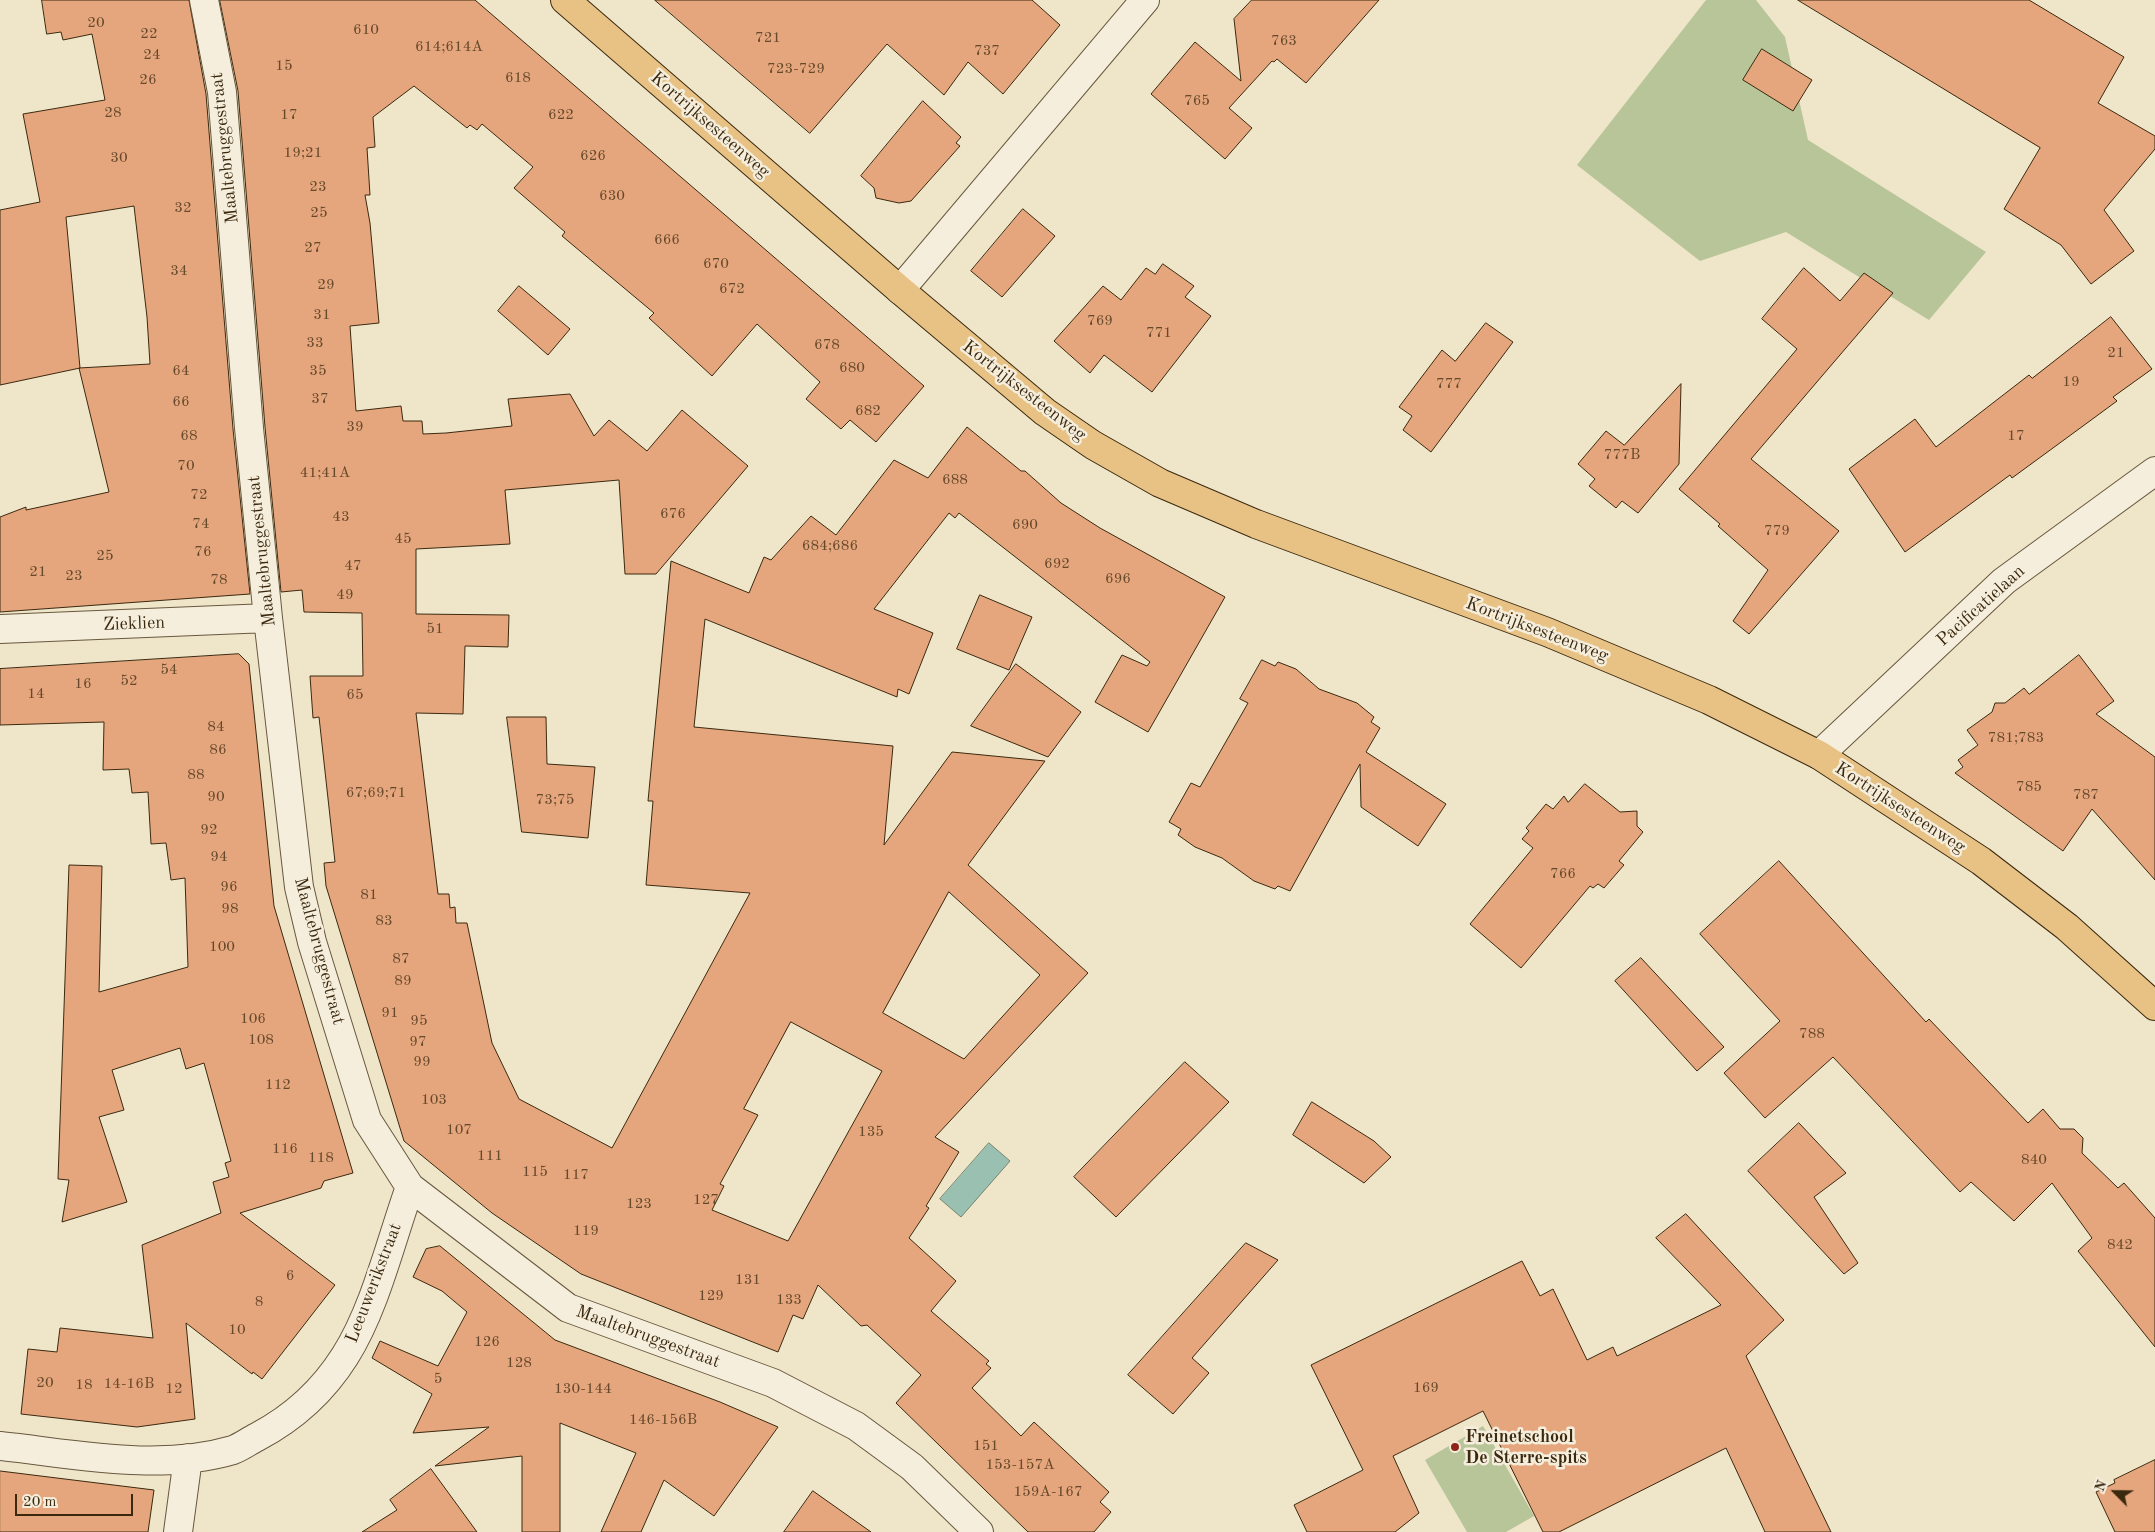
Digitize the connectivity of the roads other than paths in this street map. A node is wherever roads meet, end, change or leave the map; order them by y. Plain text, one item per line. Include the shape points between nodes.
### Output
1 (204, 0) edge
2 (565, 0) edge
3 (1145, 0) edge
4 (900, 290) junction
5 (2155, 472) edge
6 (268, 618) junction
7 (0, 629) edge
8 (1820, 755) junction
9 (2155, 1006) edge
10 (410, 1187) junction
11 (0, 1446) edge
12 (188, 1458) junction
13 (178, 1532) edge
14 (979, 1532) edge

1 - 6 street, Maaltebruggestraat via 222,92
2 - 4 main road, Kortrijksesteenweg
3 - 4 street
4 - 8 main road, Kortrijksesteenweg via 1045,412 1093,445 1160,483 1256,524 1556,636 1709,700
5 - 8 street, Pacificatielaan via 2004,581
6 - 7 street, Zieklien
6 - 10 street, Maaltebruggestraat via 299,887 310,933 368,1120
8 - 9 main road, Kortrijksesteenweg via 1981,861 2067,927
10 - 12 street, Leeuwerikstraat via 368,1309 346,1356 318,1393 280,1424 235,1449
10 - 14 street, Maaltebruggestraat via 568,1308 773,1383 856,1426 912,1467
11 - 12 street, Leeuwerikstraat via 140,1460
12 - 13 street

